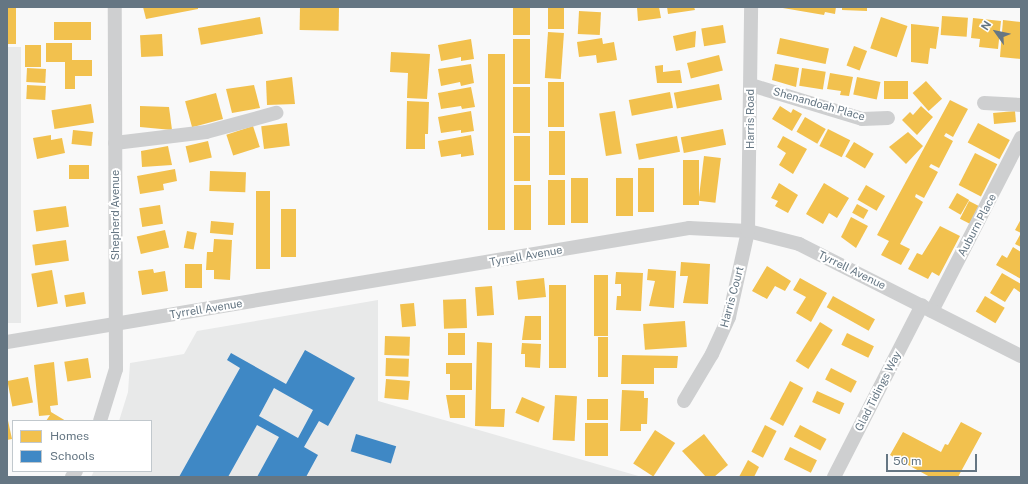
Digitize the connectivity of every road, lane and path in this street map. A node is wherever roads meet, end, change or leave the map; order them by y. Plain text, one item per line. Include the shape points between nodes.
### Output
1 (115, 7) edge
2 (751, 7) edge
3 (750, 85) junction
4 (984, 104) dead end
5 (1021, 105) edge
6 (276, 113) dead end
7 (888, 118) dead end
8 (1021, 138) edge
9 (115, 143) junction
10 (748, 231) junction
11 (927, 308) junction
12 (115, 324) junction
13 (7, 342) edge
14 (1019, 350) edge
15 (684, 401) dead end
16 (100, 420) edge
17 (834, 477) edge

1 - 9 street, Shepherd Avenue
2 - 3 street, Harris Road
3 - 7 street, Shenandoah Place via 862,119
3 - 10 street, Harris Road
4 - 5 street
6 - 9 street via 206,132
8 - 11 street, Auburn Place
9 - 12 street, Shepherd Avenue
10 - 11 street, Tyrrell Avenue via 799,244
10 - 12 street, Tyrrell Avenue via 689,228
10 - 15 street, Harris Court via 729,316 712,354
11 - 14 street, Tyrrell Avenue
11 - 17 street, Glad Tidings Way
12 - 13 street, Tyrrell Avenue
12 - 16 street, Shepherd Avenue via 116,369

